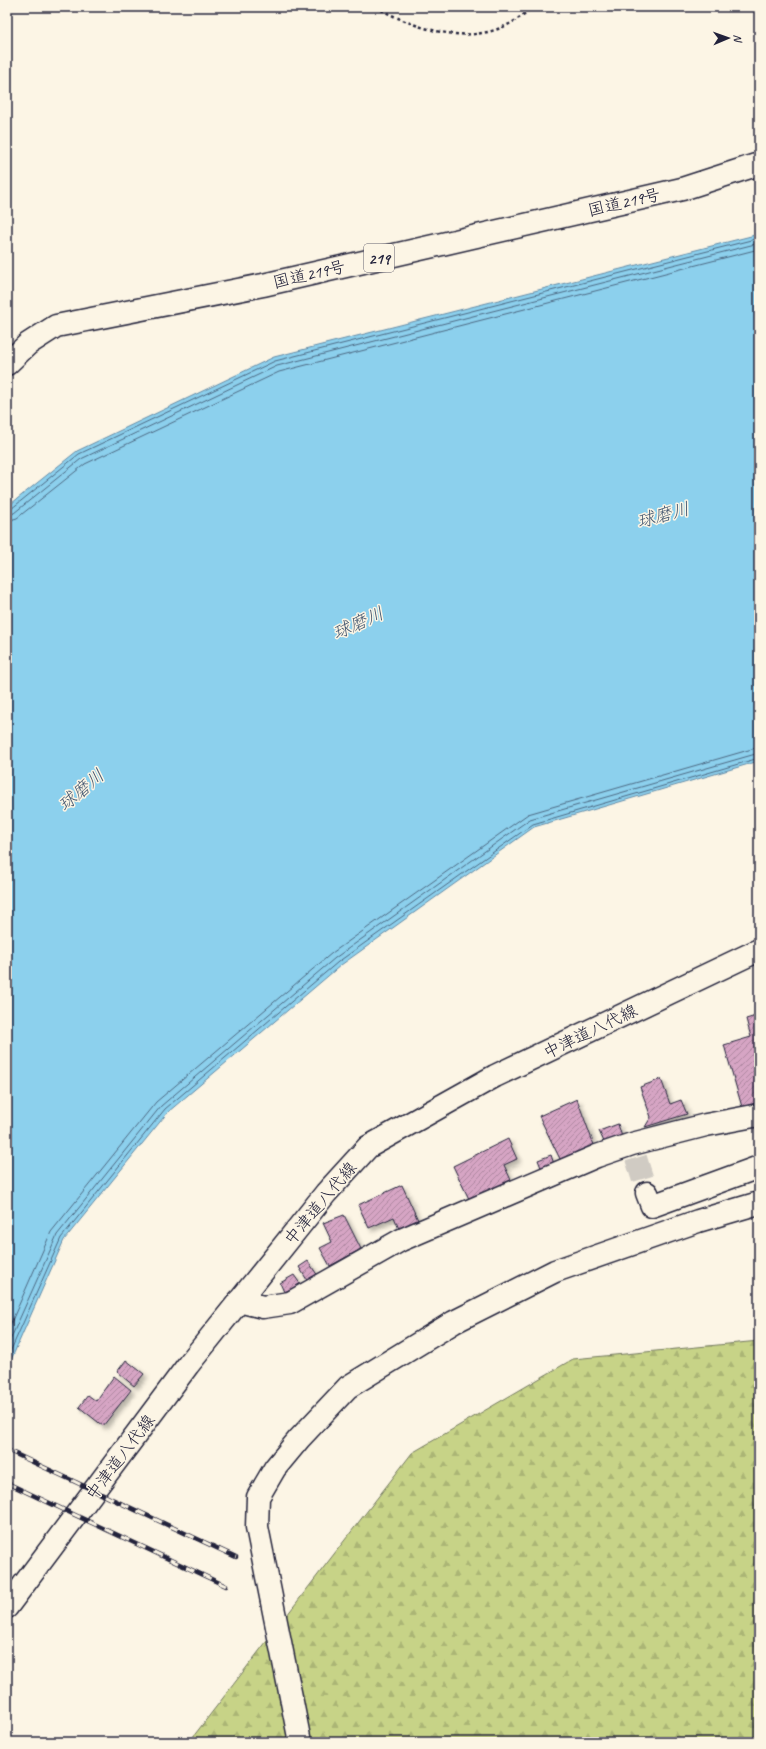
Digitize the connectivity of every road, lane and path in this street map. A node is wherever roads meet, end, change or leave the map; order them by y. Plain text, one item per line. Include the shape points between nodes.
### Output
1 (376, 7) edge
2 (532, 7) edge
3 (759, 164) edge
4 (7, 364) edge
5 (759, 950) edge
6 (759, 1115) edge
7 (759, 1167) edge
8 (647, 1193) tunnel mouth
9 (759, 1203) edge
10 (239, 1301) junction
11 (7, 1607) edge
12 (300, 1742) edge

1 - 2 path via 421,28 468,35 496,30
3 - 4 main road, 国道219号 / 219 via 682,189 263,285 56,326 28,344
5 - 10 main road, 中津道八代線 via 495,1076 368,1147 326,1193
6 - 10 main road via 706,1125 634,1151 597,1156 401,1240 290,1303 263,1307
7 - 8 main road via 652,1206
9 - 12 main road via 698,1221 555,1271 454,1322 348,1387 299,1439 275,1468 258,1497 258,1527
10 - 11 main road, 中津道八代線

